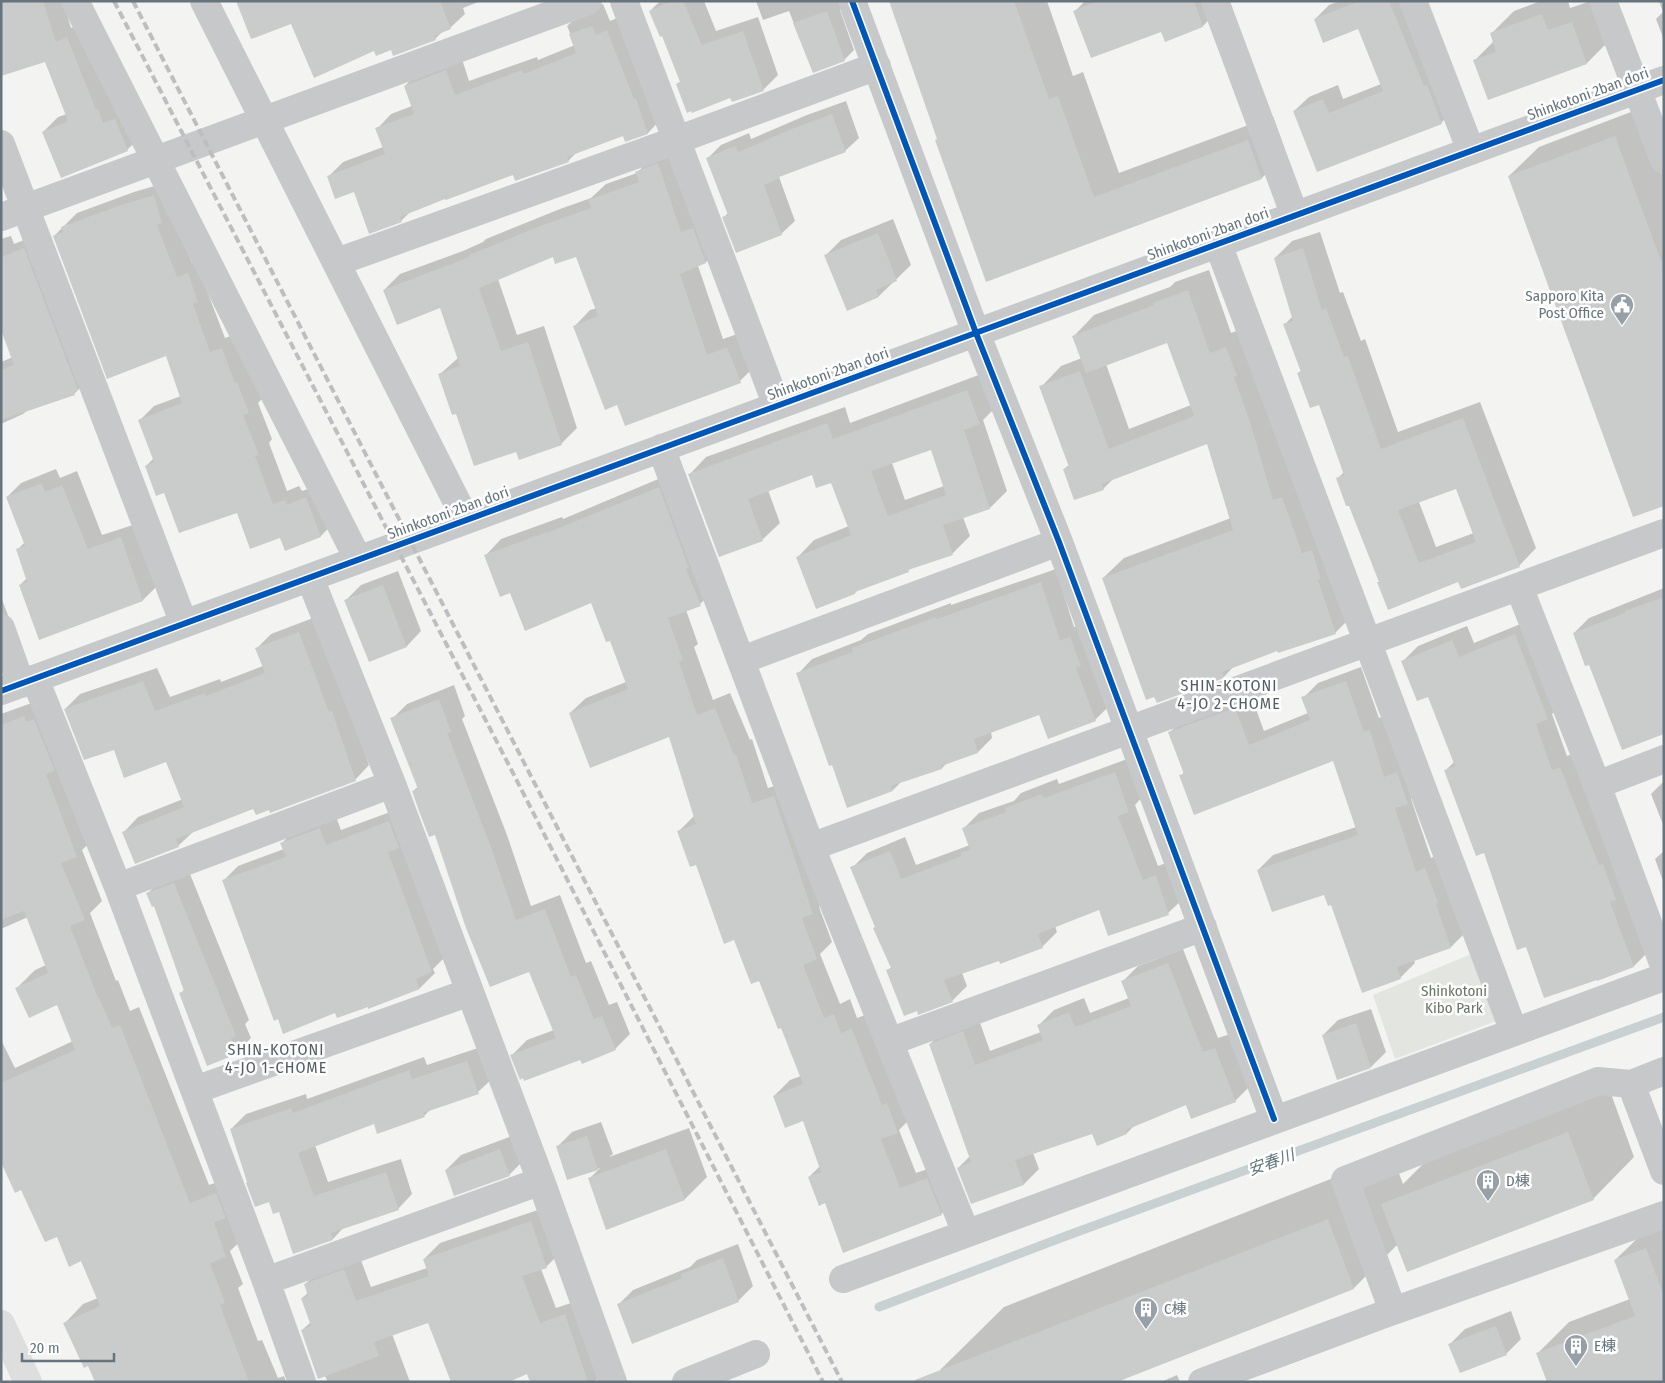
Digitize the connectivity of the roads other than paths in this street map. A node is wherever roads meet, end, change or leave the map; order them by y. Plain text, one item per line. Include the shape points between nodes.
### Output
1 (75, 1) edge
2 (204, 1) edge
3 (588, 1) edge
4 (624, 1) edge
5 (852, 1) edge
6 (1215, 1) edge
7 (1413, 1) edge
8 (1603, 1) edge
9 (877, 66) junction
10 (1664, 80) edge
11 (1637, 90) junction
12 (266, 120) junction
13 (677, 140) junction
14 (1, 144) edge
15 (1471, 151) junction
16 (155, 160) junction
17 (1664, 160) edge
18 (27, 208) junction
19 (1295, 216) junction
20 (1, 218) edge
21 (1218, 244) junction
22 (337, 262) junction
23 (976, 332) junction
24 (777, 406) junction
25 (661, 448) junction
26 (466, 520) junction
27 (1664, 532) edge
28 (1059, 542) junction
29 (358, 559) junction
30 (310, 578) junction
31 (1519, 587) junction
32 (184, 624) junction
33 (1, 628) edge
34 (1369, 642) junction
35 (742, 660) junction
36 (19, 684) edge
37 (1129, 730) junction
38 (1664, 759) edge
39 (392, 784) junction
40 (1597, 785) junction
41 (812, 847) junction
42 (118, 887) junction
43 (1203, 927) junction
44 (1664, 966) edge
45 (1664, 976) edge
46 (470, 992) junction
47 (1514, 1032) junction
48 (888, 1042) junction
49 (1664, 1071) edge
50 (1630, 1084) junction
51 (195, 1090) junction
52 (1274, 1119) junction
53 (1664, 1170) edge
54 (540, 1181) junction
55 (1664, 1215) edge
56 (966, 1233) junction
57 (843, 1279) dead end
58 (266, 1281) junction
59 (1394, 1310) junction
60 (1, 1324) edge
61 (756, 1354) dead end
62 (28, 1382) edge
63 (302, 1382) edge
64 (613, 1382) edge
65 (686, 1382) edge
66 (1202, 1382) edge

1 - 16 street
2 - 12 street
3 - 12 street
4 - 13 street
5 - 9 street
6 - 19 street
7 - 15 street
8 - 11 street
9 - 13 street
9 - 23 street
10 - 11 street, Shinkotoni 2ban dori
11 - 15 street, Shinkotoni 2ban dori
11 - 17 street
12 - 16 street
12 - 22 street
13 - 22 street
13 - 24 street
14 - 18 street
15 - 19 street, Shinkotoni 2ban dori
16 - 18 street
16 - 29 street
18 - 20 street
18 - 32 street
19 - 21 street, Shinkotoni 2ban dori
21 - 23 street, Shinkotoni 2ban dori
21 - 34 street
22 - 26 street
23 - 24 street, Shinkotoni 2ban dori
23 - 28 street
24 - 25 street, Shinkotoni 2ban dori
25 - 26 street, Shinkotoni 2ban dori
25 - 35 street
26 - 29 street, Shinkotoni 2ban dori
27 - 31 street
28 - 35 street
28 - 37 street
29 - 30 street, Shinkotoni 2ban dori
30 - 32 street, Shinkotoni 2ban dori
30 - 39 street
31 - 34 street
31 - 40 street
32 - 36 street, Shinkotoni 2ban dori
33 - 36 street
34 - 37 street
34 - 47 street
35 - 41 street
36 - 42 street
37 - 41 street
37 - 43 street
38 - 40 street
39 - 42 street
39 - 46 street
40 - 44 street
41 - 48 street
42 - 51 street
43 - 48 street
43 - 52 street
45 - 47 street
46 - 51 street
46 - 54 street
47 - 52 street
48 - 56 street
49 - 50 street
50 - 53 street
50 - 59 street via 1598,1081 1344,1180
51 - 58 street
52 - 56 street
54 - 58 street
54 - 64 street
55 - 59 street
56 - 57 street
58 - 63 street
59 - 66 street
60 - 62 main road
61 - 65 street

